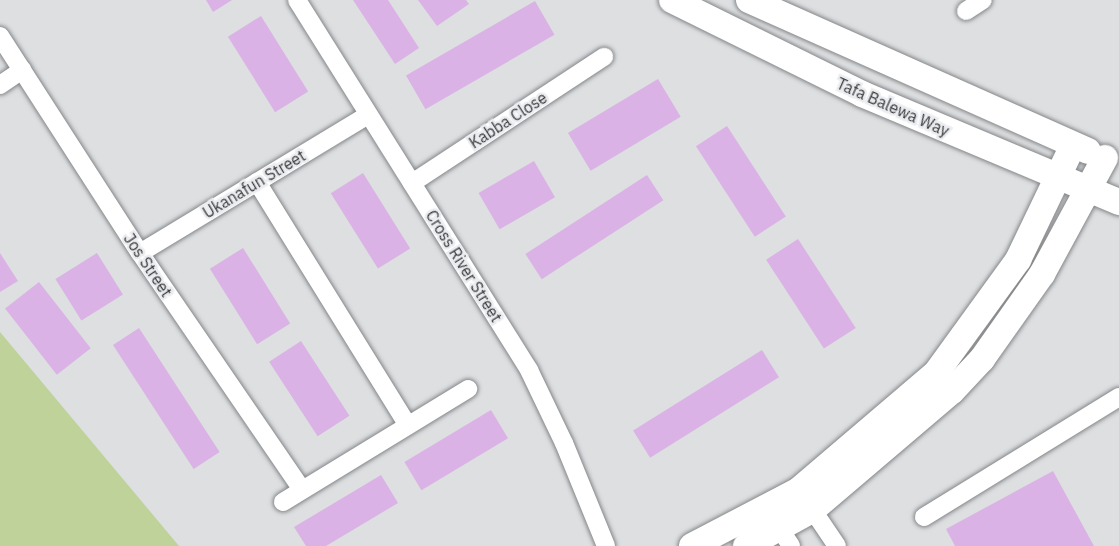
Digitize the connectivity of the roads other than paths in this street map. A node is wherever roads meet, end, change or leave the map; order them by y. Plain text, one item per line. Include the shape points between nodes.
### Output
1 (297, 0) edge
2 (672, 0) edge
3 (749, 0) edge
4 (983, 0) edge
5 (966, 11) dead end
6 (0, 36) edge
7 (604, 57) dead end
8 (22, 70) junction
9 (0, 85) edge
10 (368, 115) junction
11 (1073, 145) junction
12 (1112, 161) edge
13 (1058, 179) junction
14 (257, 182) junction
15 (412, 183) junction
16 (1088, 192) junction
17 (1119, 202) edge
18 (140, 253) junction
19 (468, 389) dead end
20 (1119, 397) edge
21 (407, 424) junction
22 (302, 490) junction
23 (806, 500) junction
24 (283, 502) dead end
25 (924, 517) dead end
26 (779, 528) edge
27 (606, 546) edge
28 (692, 546) edge
29 (746, 546) edge
30 (837, 546) edge

1 - 10 street, Cross River Street
2 - 13 street, Tafa Balewa Way via 862,94
3 - 11 street
4 - 5 street
6 - 8 street, Jos Street
7 - 15 street, Kabba Close
8 - 9 street
8 - 18 street, Jos Street
10 - 14 street, Ukanafun Street
10 - 15 street, Cross River Street
11 - 12 street
11 - 13 street
12 - 16 street
13 - 16 street, Tafa Balewa Way
13 - 23 street via 1018,260 936,373
14 - 18 street, Ukanafun Street
14 - 21 street
15 - 27 street, Cross River Street via 529,370
16 - 17 street, Tafa Balewa Way
16 - 23 street via 1042,274 982,359 918,422
18 - 22 street, Jos Street
19 - 21 street
20 - 25 street
21 - 22 street
22 - 24 street
23 - 26 street
23 - 30 street
26 - 28 street
26 - 29 street

